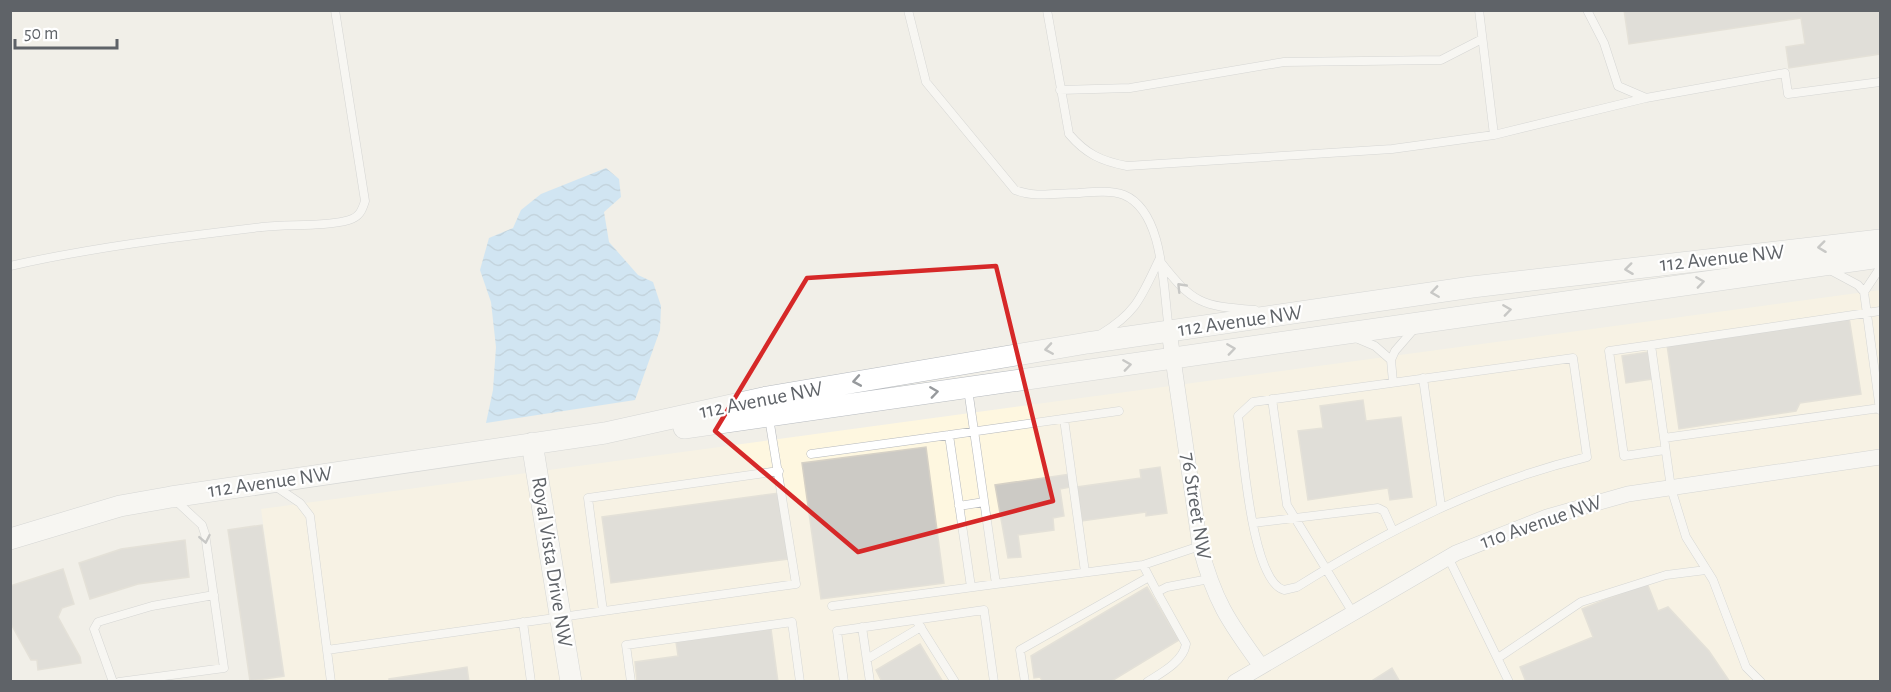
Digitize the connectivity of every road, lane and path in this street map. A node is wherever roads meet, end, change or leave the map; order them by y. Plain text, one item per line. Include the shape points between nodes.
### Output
1 (335, 10) edge
2 (908, 10) edge
3 (1047, 10) edge
4 (1479, 10) edge
5 (1587, 10) edge
6 (1482, 39) junction
7 (1881, 82) edge
8 (1060, 90) junction
9 (1646, 98) junction
10 (1494, 135) junction
11 (1881, 240) edge
12 (1881, 256) edge
13 (1159, 260) junction
14 (1821, 265) junction
15 (10, 266) edge
16 (1881, 268) edge
17 (1864, 292) junction
18 (1881, 311) edge
19 (1296, 313) junction
20 (1866, 313) junction
21 (1421, 323) junction
22 (1169, 331) junction
23 (1344, 333) junction
24 (1087, 343) junction
25 (1651, 345) junction
26 (1173, 358) junction
27 (1391, 360) junction
28 (1423, 378) junction
29 (1393, 382) junction
30 (967, 387) junction
31 (1272, 399) junction
32 (1880, 408) edge
33 (1119, 411) dead end
34 (769, 416) junction
35 (1064, 419) junction
36 (974, 432) junction
37 (605, 433) junction
38 (949, 435) junction
39 (1664, 438) junction
40 (532, 444) junction
41 (1665, 450) junction
42 (812, 454) dead end
43 (1881, 457) edge
44 (779, 471) junction
45 (269, 482) junction
46 (1671, 488) junction
47 (171, 497) junction
48 (984, 502) junction
49 (959, 506) junction
50 (1441, 506) junction
51 (1295, 518) junction
52 (1253, 523) junction
53 (1393, 531) junction
54 (10, 538) edge
55 (1200, 546) junction
56 (1448, 557) junction
57 (1143, 565) junction
58 (1327, 569) junction
59 (1706, 570) junction
60 (1085, 572) junction
61 (1149, 577) junction
62 (1209, 579) junction
63 (996, 584) junction
64 (970, 587) junction
65 (1157, 592) junction
66 (214, 595) junction
67 (832, 606) dead end
68 (603, 611) junction
69 (1353, 612) junction
70 (561, 617) junction
71 (523, 622) junction
72 (918, 623) junction
73 (862, 627) junction
74 (327, 650) junction
75 (1498, 658) junction
76 (867, 659) junction
77 (1261, 666) junction
78 (113, 681) edge
79 (119, 681) edge
80 (332, 681) edge
81 (531, 681) edge
82 (571, 681) edge
83 (631, 681) edge
84 (800, 681) edge
85 (844, 681) edge
86 (870, 681) edge
87 (955, 681) edge
88 (994, 681) edge
89 (1025, 681) edge
90 (1147, 681) edge
91 (1235, 681) edge
92 (1509, 681) edge
93 (1761, 681) edge

1 - 15 lane via 365,201 356,218 181,237
2 - 13 lane via 926,82 1015,190 1030,196 1122,194 1139,203 1148,215
3 - 8 lane
4 - 6 lane
5 - 9 lane via 1604,43 1618,86
6 - 8 lane via 1441,60 1284,62 1130,88
6 - 10 lane
7 - 9 lane via 1788,94 1785,73
8 - 10 lane via 1069,134 1081,149 1102,161 1127,166 1392,149
9 - 10 lane
11 -> 19 street, 112 Avenue NW via 1472,287
12 - 14 street, 112 Avenue NW
19 -> 13 lane via 1199,303 1182,290
13 - 22 lane
13 - 24 lane via 1136,305 1123,321
14 - 17 lane
21 -> 14 street, 112 Avenue NW
16 - 17 lane
17 - 20 lane
18 - 20 lane
19 - 22 street, 112 Avenue NW
20 - 25 lane
20 - 32 lane
21 - 23 street, 112 Avenue NW
21 - 27 lane via 1402,341
22 - 24 street, 112 Avenue NW
22 - 26 street, 76 Street NW
26 -> 23 street, 112 Avenue NW
23 - 27 lane via 1375,346
24 -> 37 street, 112 Avenue NW via 767,397
25 - 39 lane
25 - 41 lane via 1609,351 1624,456
30 -> 26 street, 112 Avenue NW
26 - 55 street, 76 Street NW
27 - 29 lane
28 - 29 lane
28 - 50 lane
28 - 50 lane via 1574,358 1587,457 1541,468
29 - 31 lane
34 -> 30 street, 112 Avenue NW
30 - 36 lane
31 - 51 lane via 1287,505
31 - 52 lane via 1253,402 1238,416
32 - 39 lane
33 - 35 lane
34 - 37 street, 112 Avenue NW via 689,428
34 - 44 lane
35 - 36 lane
35 - 60 lane
36 - 38 lane
36 - 48 lane
37 - 40 street, 112 Avenue NW
38 - 42 lane
38 - 49 lane
39 - 41 lane
40 - 45 street, 112 Avenue NW
40 - 70 street, Royal Vista Drive NW
41 - 46 lane
43 - 46 street, 110 Avenue NW
44 - 68 lane via 588,498
44 - 68 lane via 796,584
45 - 47 street, 112 Avenue NW
45 - 74 lane via 300,503 310,516
46 - 56 street, 110 Avenue NW via 1581,506 1502,533
46 - 59 lane via 1686,537
47 - 54 street, 112 Avenue NW via 59,522
47 -> 66 lane via 202,525
48 - 49 lane
48 - 63 lane
49 - 64 lane
50 - 53 lane
51 - 52 lane
51 - 53 lane via 1378,508 1384,511
51 - 58 lane
52 - 58 lane via 1265,572 1279,589 1297,587
53 - 58 lane
55 - 57 lane
55 - 62 street, 76 Street NW
56 - 69 street, 110 Avenue NW
56 - 75 lane
57 - 60 lane
57 - 61 lane
58 - 69 lane
59 - 75 lane via 1666,575 1581,602
59 - 93 lane via 1746,667
60 - 63 lane
61 - 65 lane
61 - 89 lane via 1020,650
62 - 65 lane
62 - 77 street, 76 Street NW via 1230,622
63 - 64 lane
64 - 67 lane
65 - 90 lane via 1186,644 1172,664
66 - 78 lane via 152,606 98,622 94,628
66 - 79 lane via 224,668
68 - 70 lane
69 - 77 street, 110 Avenue NW
70 - 71 lane
70 - 82 street, Royal Vista Drive NW
71 - 74 lane
71 - 81 lane
72 - 73 lane
72 - 76 lane
72 - 87 lane
72 - 88 lane via 984,610
73 - 76 lane
73 - 85 lane via 837,631
74 - 80 lane
75 - 92 lane
76 - 86 lane
77 - 91 street, 110 Avenue NW
83 - 84 lane via 626,645 792,621

